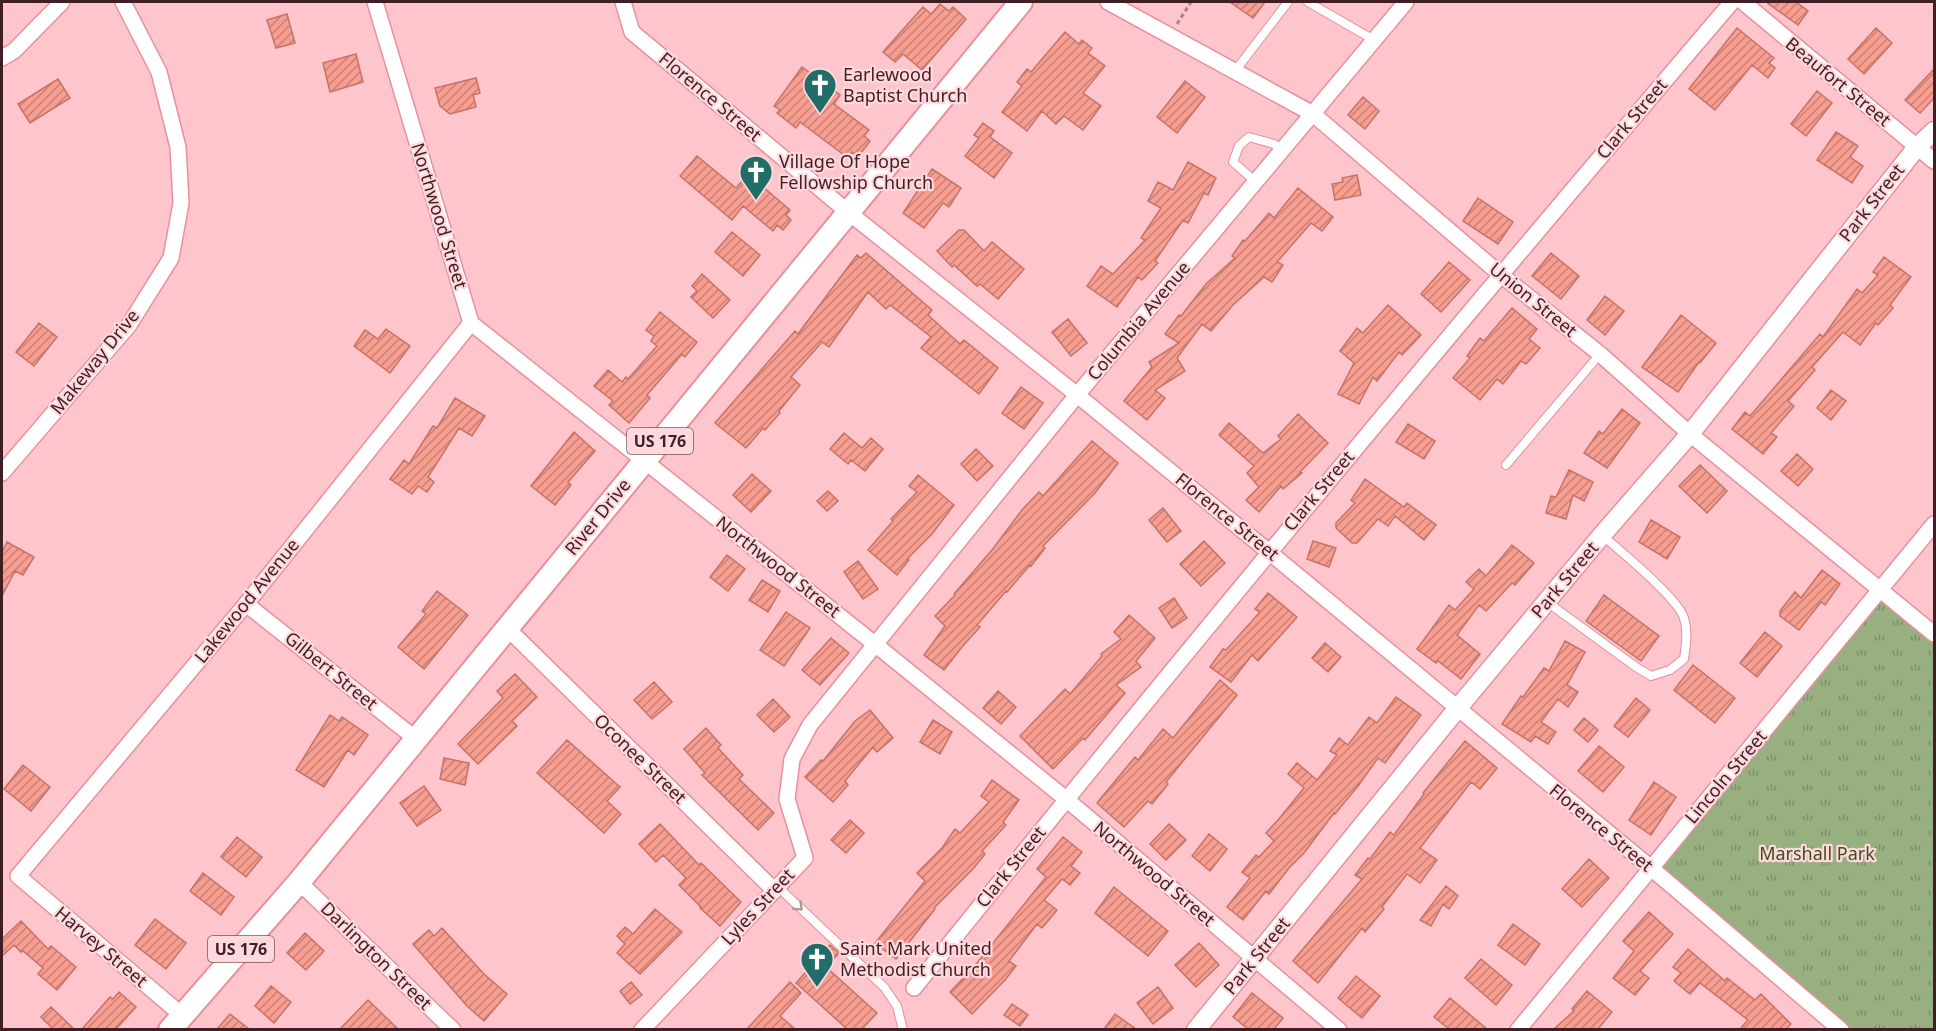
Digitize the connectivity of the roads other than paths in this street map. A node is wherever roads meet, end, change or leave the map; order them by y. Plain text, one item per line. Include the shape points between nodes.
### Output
1 (62, 2) edge
2 (123, 2) edge
3 (375, 2) edge
4 (623, 2) edge
5 (1021, 2) edge
6 (1108, 2) edge
7 (1288, 2) edge
8 (1308, 2) edge
9 (1406, 2) edge
10 (1732, 2) edge
11 (1743, 2) edge
12 (1374, 40) junction
13 (2, 58) edge
14 (1235, 71) junction
15 (1313, 114) junction
16 (1935, 131) edge
17 (1917, 147) junction
18 (1282, 150) junction
19 (1935, 161) edge
20 (1256, 182) junction
21 (848, 212) junction
22 (1500, 274) junction
23 (471, 323) junction
24 (1600, 354) junction
25 (1077, 394) junction
26 (1690, 434) junction
27 (644, 461) junction
28 (1506, 465) dead end
29 (2, 473) edge
30 (1935, 524) edge
31 (1602, 535) junction
32 (1269, 552) junction
33 (1880, 590) junction
34 (1547, 602) junction
35 (246, 603) junction
36 (507, 628) junction
37 (1935, 634) edge
38 (876, 645) junction
39 (1457, 710) junction
40 (416, 739) junction
41 (1066, 799) junction
42 (1650, 868) junction
43 (18, 876) joint
44 (299, 882) junction
45 (776, 888) junction
46 (1254, 959) junction
47 (914, 988) dead end
48 (177, 1023) edge
49 (1834, 1027) edge
50 (453, 1029) edge
51 (642, 1029) edge
52 (903, 1029) edge
53 (1196, 1029) edge
54 (1339, 1029) edge
55 (1518, 1029) edge

1 - 13 street via 14,51
2 - 29 street, Makeway Drive via 159,72 178,147 181,203 171,258 129,325
3 - 23 street, Northwood Street
4 - 21 street, Florence Street via 632,32
5 - 21 main road, River Drive / US 176
6 - 14 street, Union Street
7 - 14 lane
8 - 12 lane
9 - 12 street, Columbia Avenue
10 - 22 street, Clark Street
11 - 17 street, Beaufort Street
12 - 15 street, Columbia Avenue
14 - 15 street, Union Street
15 - 18 street, Columbia Avenue
15 - 22 street, Union Street
16 - 17 street, Park Street
17 - 19 street, Beaufort Street
17 - 26 street, Park Street
18 - 20 street, Columbia Avenue
18 - 20 lane via 1249,137 1239,146 1233,162
20 - 25 street, Columbia Avenue
21 - 25 street, Florence Street
21 - 27 main road, River Drive / US 176
22 - 24 street, Union Street
22 - 32 street, Clark Street
23 - 27 street, Northwood Street
23 - 35 street, Lakewood Avenue
24 - 26 street, Union Street
24 - 28 lane
25 - 32 street, Florence Street
25 - 38 street, Columbia Avenue
26 - 31 street, Park Street
26 - 33 street, Union Street
27 - 36 main road, River Drive / US 176
27 - 38 street, Northwood Street
30 - 33 street, Lincoln Street
31 - 34 street, Park Street
31 - 34 lane via 1671,598 1684,616 1684,659 1670,670 1651,676
32 - 39 street, Florence Street
32 - 41 street, Clark Street
33 - 37 street, Union Street
33 - 42 street, Lincoln Street
34 - 39 street, Park Street
35 - 40 street, Gilbert Street
35 - 43 street, Lakewood Avenue
36 - 40 main road, River Drive / US 176
36 - 45 street, Oconee Street
38 - 41 street, Northwood Street
38 - 45 street, Lyles Street via 810,725 792,759 787,799 805,858
39 - 42 street, Florence Street
39 - 46 street, Park Street
40 - 44 main road, River Drive / US 176
41 - 46 street, Northwood Street
41 - 47 street, Clark Street
42 - 49 street, Florence Street
42 - 55 street, Lincoln Street
43 - 48 street, Harvey Street
44 - 48 main road, River Drive / US 176
44 - 50 street, Darlington Street
45 - 51 street, Lyles Street
45 -> 52 lane via 884,987 897,1006
46 - 53 street, Park Street
46 - 54 street, Northwood Street

